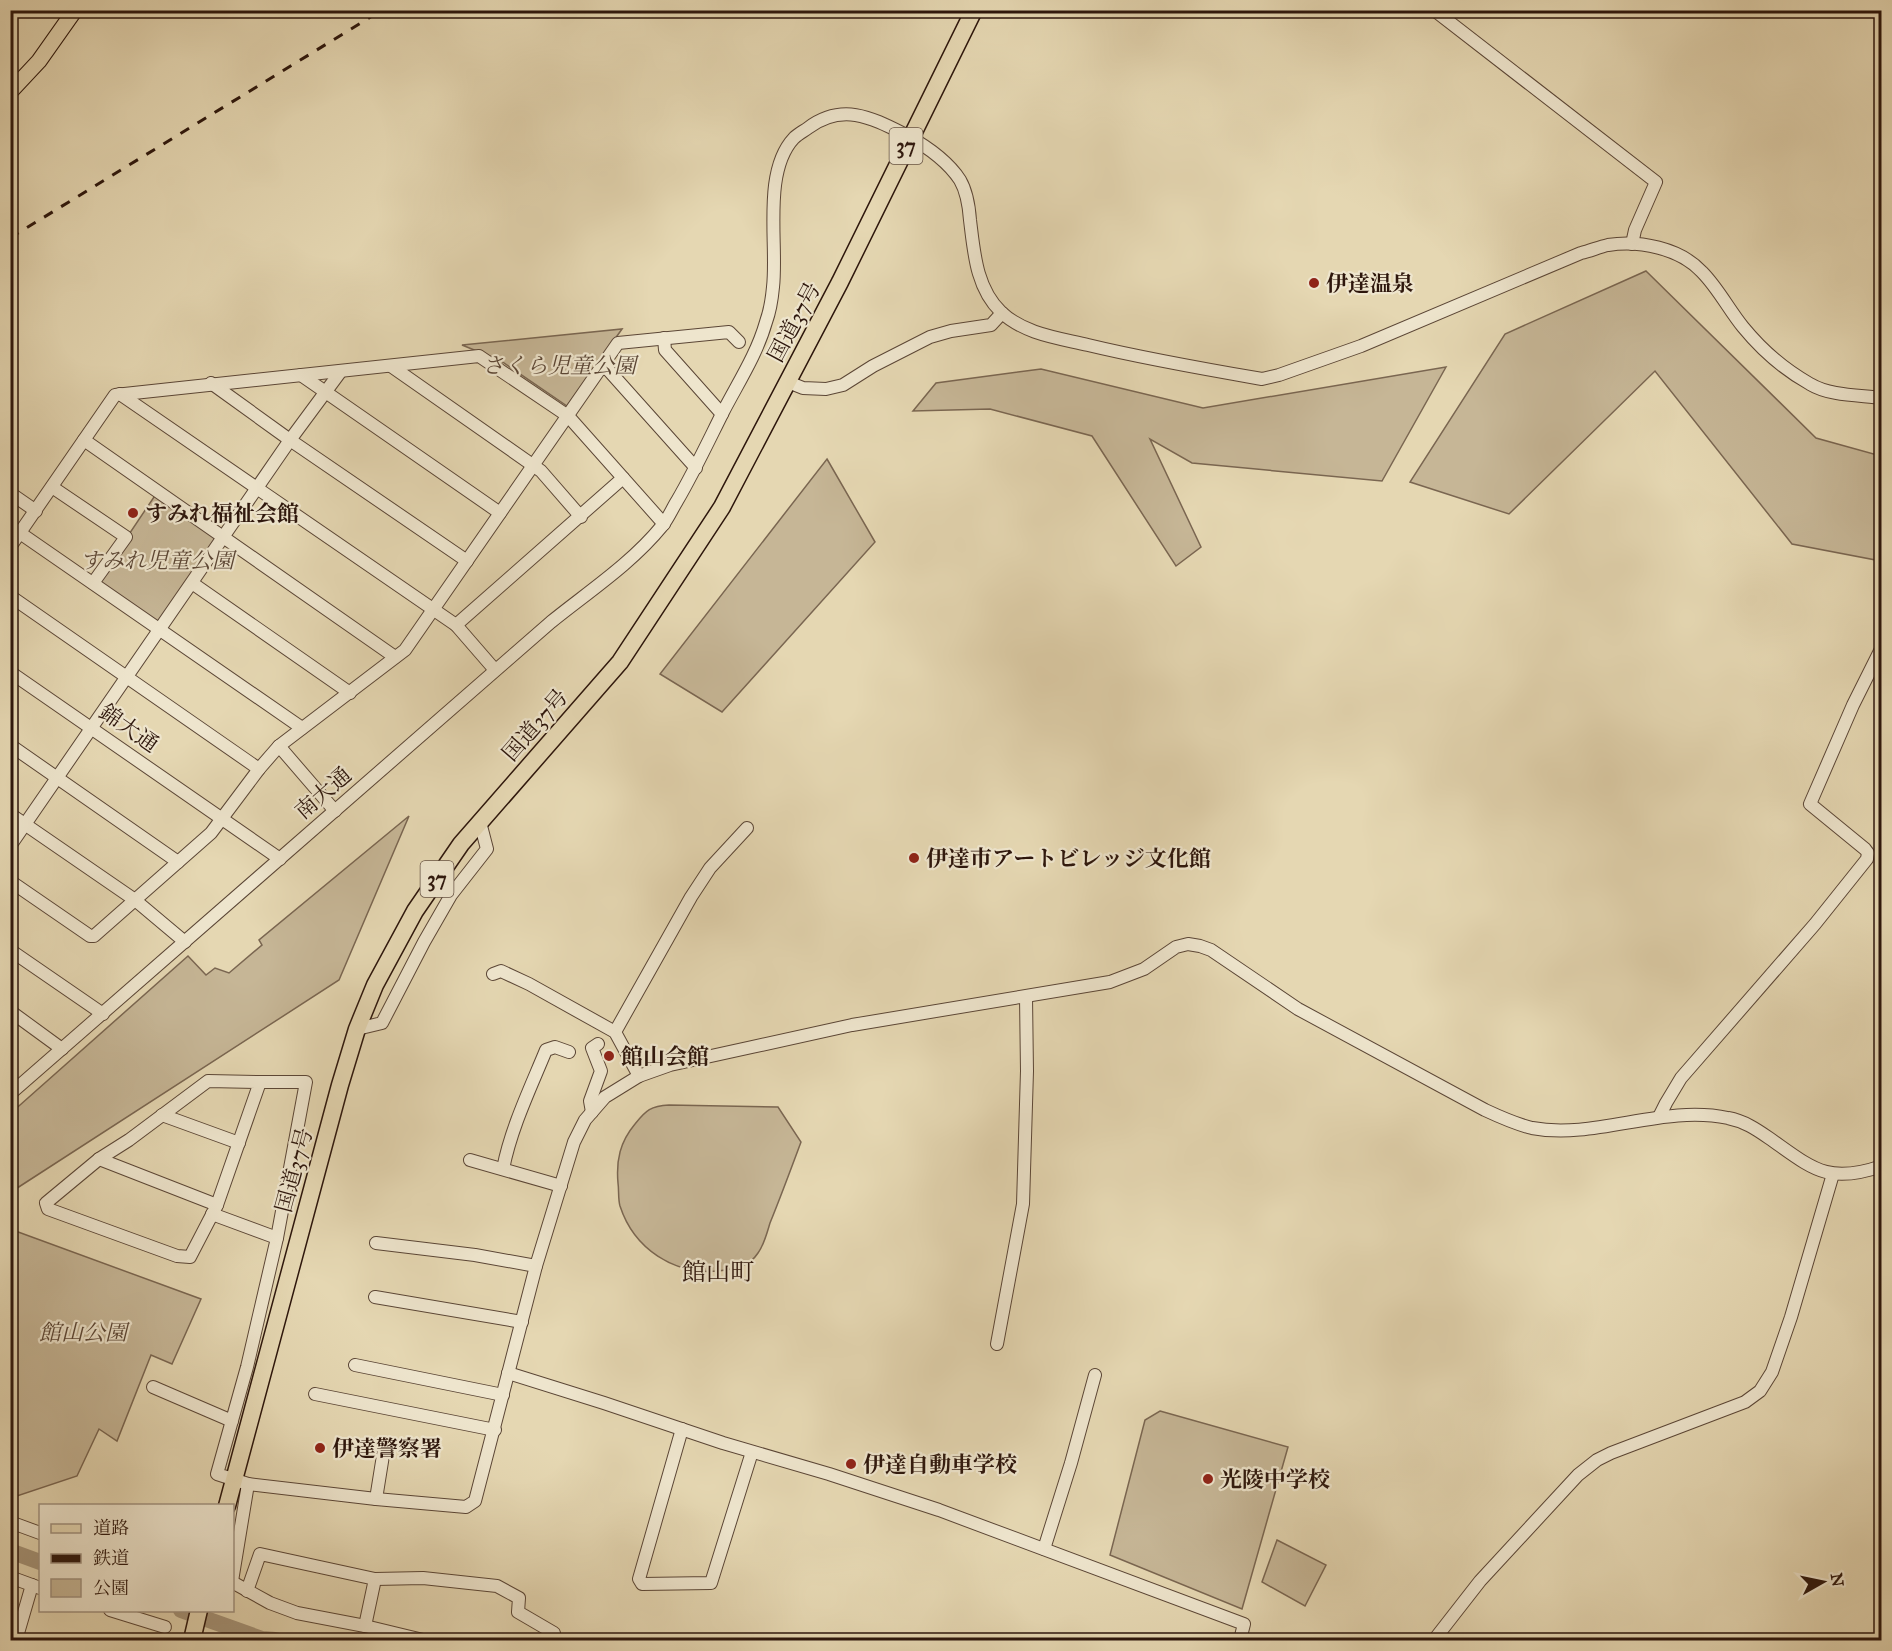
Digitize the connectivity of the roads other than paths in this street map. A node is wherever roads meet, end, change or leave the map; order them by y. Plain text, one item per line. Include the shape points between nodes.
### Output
1 (75, 10) edge
2 (974, 10) edge
3 (1434, 10) edge
4 (10, 92) edge
5 (910, 137) junction
6 (1632, 244) junction
7 (1002, 313) junction
8 (664, 338) junction
9 (740, 342) dead end
10 (603, 364) junction
11 (391, 366) junction
12 (341, 371) junction
13 (301, 375) junction
14 (788, 382) junction
15 (211, 383) junction
16 (324, 392) junction
17 (120, 394) junction
18 (1881, 398) edge
19 (722, 414) junction
20 (568, 416) junction
21 (84, 440) junction
22 (290, 440) junction
23 (534, 466) junction
24 (696, 468) junction
25 (623, 478) junction
26 (52, 487) junction
27 (257, 489) junction
28 (10, 493) edge
29 (36, 511) junction
30 (500, 513) junction
31 (581, 517) junction
32 (664, 524) junction
33 (20, 533) junction
34 (224, 538) junction
35 (10, 547) edge
36 (467, 561) junction
37 (93, 583) junction
38 (192, 583) junction
39 (10, 596) edge
40 (433, 610) junction
41 (456, 625) junction
42 (159, 631) junction
43 (1881, 647) edge
44 (395, 657) junction
45 (495, 670) junction
46 (10, 672) edge
47 (128, 676) junction
48 (350, 693) junction
49 (92, 728) junction
50 (302, 728) junction
51 (10, 745) edge
52 (279, 746) junction
53 (259, 769) junction
54 (58, 778) junction
55 (335, 811) junction
56 (10, 814) edge
57 (223, 818) junction
58 (480, 822) junction
59 (26, 824) junction
60 (747, 828) dead end
61 (10, 846) edge
62 (280, 859) junction
63 (178, 862) junction
64 (10, 881) edge
65 (135, 900) junction
66 (185, 942) junction
67 (10, 950) edge
68 (493, 974) dead end
69 (1026, 997) junction
70 (10, 1011) edge
71 (103, 1014) junction
72 (357, 1029) junction
73 (615, 1032) junction
74 (598, 1044) dead end
75 (63, 1049) junction
76 (569, 1052) dead end
77 (639, 1076) junction
78 (260, 1082) junction
79 (13, 1087) edge
80 (592, 1112) junction
81 (162, 1115) junction
82 (1659, 1117) junction
83 (239, 1143) junction
84 (99, 1159) junction
85 (470, 1160) dead end
86 (1881, 1166) edge
87 (502, 1169) junction
88 (1833, 1174) junction
89 (561, 1186) junction
90 (214, 1209) junction
91 (277, 1238) junction
92 (376, 1243) dead end
93 (536, 1266) junction
94 (375, 1298) dead end
95 (522, 1322) junction
96 (998, 1344) dead end
97 (355, 1365) dead end
98 (508, 1373) junction
99 (1095, 1375) dead end
100 (153, 1387) dead end
101 (315, 1394) dead end
102 (503, 1395) junction
103 (232, 1421) junction
104 (495, 1430) junction
105 (682, 1430) junction
106 (385, 1443) dead end
107 (752, 1452) junction
108 (241, 1482) junction
109 (376, 1499) junction
110 (228, 1504) edge
111 (10, 1522) edge
112 (39, 1533) edge
113 (1044, 1549) junction
114 (234, 1559) edge
115 (10, 1577) edge
116 (375, 1579) junction
117 (234, 1582) edge
118 (37, 1586) edge
119 (248, 1592) junction
120 (118, 1612) edge
121 (199, 1612) edge
122 (144, 1615) edge
123 (365, 1626) junction
124 (165, 1627) dead end
125 (16, 1641) edge
126 (192, 1641) edge
127 (423, 1641) edge
128 (555, 1641) edge
129 (1240, 1641) edge
130 (1434, 1641) edge

1 - 4 main road via 39,61
2 - 5 highway, 国道37号 / 37
3 - 6 street via 1656,182
5 - 7 street, 南大通 via 937,155 961,181 968,201 977,272
5 - 14 highway, 国道37号 / 37
5 - 19 street, 南大通 via 856,114 838,114 819,119 793,139 777,173 773,286 766,321
6 - 7 street via 1608,245 1581,253 1361,346 1262,379 1140,358 1040,334
6 - 18 street via 1678,254 1702,271 1757,343 1811,385 1836,393
7 - 14 street via 991,325 930,337 843,385 803,388
8 - 9 street via 729,332
8 - 10 street via 618,343
8 - 19 street via 665,350
10 - 20 street
10 - 24 street
11 - 12 street
11 - 20 street via 479,356
11 - 23 street
12 - 13 street
12 - 16 street
13 - 15 street
13 - 16 street
14 - 58 highway, 国道37号 / 37 via 722,507 620,662
15 - 17 street
15 - 22 street
16 - 22 street
16 - 30 street
17 - 21 street via 115,395
17 - 27 street
19 - 24 street, 南大通
20 - 23 street
20 - 25 street
21 - 26 street
21 - 34 street
22 - 27 street
22 - 36 street
23 - 30 street
23 - 31 street
24 - 32 street, 南大通
25 - 31 street
25 - 32 street
26 - 29 street
26 - 37 street via 126,537
27 - 34 street
27 - 40 street
28 - 29 street
29 - 33 street
30 - 36 street
31 - 41 street
32 - 45 street, 南大通 via 614,573
33 - 35 street
33 - 37 street
34 - 38 street
34 - 44 street
36 - 40 street
37 - 42 street
38 - 42 street
38 - 48 street
39 - 47 street
40 - 41 street
40 - 44 street via 405,650
41 - 45 street
42 - 47 street
42 - 50 street
43 - 82 street via 1810,804 1865,849 1867,859 1681,1078
44 - 48 street
45 - 55 street, 南大通
46 - 49 street, 錦大通
47 - 49 street
47 - 53 street
48 - 50 street
49 - 54 street
49 - 57 street, 錦大通
50 - 52 street
51 - 54 street
52 - 53 street
52 - 55 street
53 - 57 street
54 - 59 street
54 - 63 street
55 - 62 street, 南大通
56 - 59 street
57 - 62 street, 錦大通
57 - 63 street
58 - 72 highway, 国道37号 / 37 via 415,911 375,985
58 - 72 street via 487,849 451,895 382,1023
59 - 61 street
59 - 65 street
60 - 73 street via 710,868 691,897
62 - 66 street, 南大通
63 - 65 street
64 - 65 street via 90,936
65 - 66 street
66 - 71 street, 南大通
67 - 71 street
68 - 73 street via 501,971 529,984
69 - 77 street via 852,1024 670,1065
69 - 82 street via 1110,982 1144,969 1176,946 1200,946 1298,1009 1514,1123 1563,1130
69 - 96 street via 1023,1204
70 - 75 street
71 - 75 street, 南大通
72 - 108 highway, 国道37号 / 37
73 - 77 street
74 - 80 street via 592,1048 601,1071 590,1101
75 - 79 street, 南大通
76 - 87 street via 555,1047 546,1050
77 - 80 street via 605,1097
78 - 81 street via 208,1081
78 - 83 street
78 - 91 street via 306,1082
80 - 89 street via 574,1142
81 - 83 street
81 - 84 street
82 - 88 street via 1706,1114 1749,1124 1808,1166
83 - 90 street
84 - 90 street
84 - 90 street via 46,1203 48,1209 177,1256 190,1257
85 - 87 street
86 - 88 street via 1849,1175
87 - 89 street
88 - 130 street via 1791,1317 1772,1372 1760,1391 1745,1402 1597,1460 1578,1475 1480,1581
89 - 93 street
90 - 91 street
91 - 103 street
92 - 93 street
93 - 95 street
94 - 95 street
95 - 98 street
97 - 102 street
98 - 102 street
98 - 105 street
99 - 113 street
100 - 103 street
101 - 104 street
102 - 104 street
103 - 108 street via 217,1474
104 - 109 street via 475,1501 466,1507
105 - 107 street
105 - 107 street via 639,1579 642,1584 711,1583
106 - 109 street
107 - 113 street via 840,1478
108 - 109 street
108 - 110 highway, 国道37号 / 37
108 - 114 street
111 - 112 street
113 - 129 street via 1244,1624
115 - 118 street
116 - 119 street via 260,1554
116 - 123 street
116 - 128 street via 423,1578 497,1586 519,1598 518,1612 554,1633
117 - 119 street
118 - 125 street
119 - 123 street via 297,1613
120 - 122 street
121 - 126 highway
122 - 124 street
123 - 127 street

